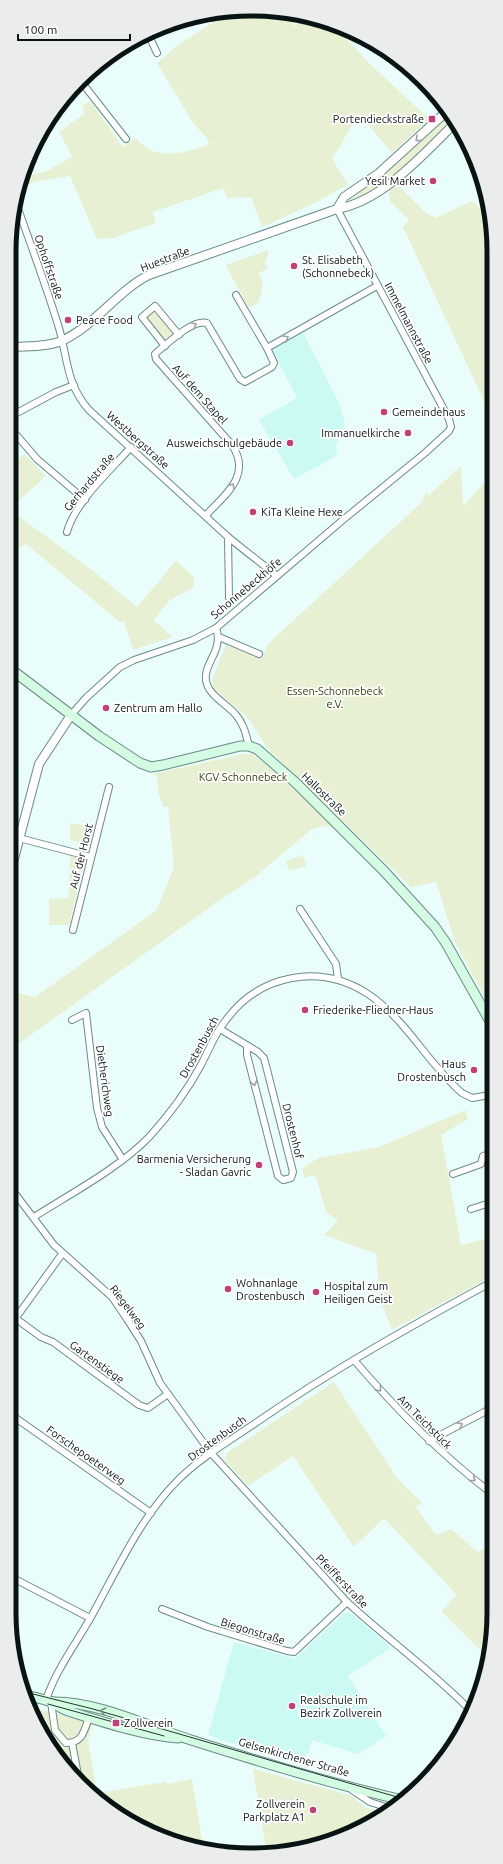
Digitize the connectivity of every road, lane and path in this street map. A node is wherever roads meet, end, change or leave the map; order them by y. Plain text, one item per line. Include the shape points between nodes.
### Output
1 (150, 39) edge
2 (157, 53) dead end
3 (84, 86) edge
4 (443, 115) edge
5 (451, 127) edge
6 (126, 139) dead end
7 (337, 208) junction
8 (20, 213) edge
9 (377, 286) junction
10 (236, 295) dead end
11 (179, 335) junction
12 (61, 341) junction
13 (165, 346) junction
14 (16, 347) edge
15 (267, 348) junction
16 (74, 386) junction
17 (16, 414) edge
18 (451, 427) joint
19 (16, 435) edge
20 (131, 447) junction
21 (85, 500) junction
22 (206, 515) junction
23 (67, 532) dead end
24 (228, 537) junction
25 (277, 576) junction
26 (229, 598) dead end
27 (216, 628) junction
28 (219, 637) junction
29 (259, 654) dead end
30 (16, 673) edge
31 (71, 715) junction
32 (249, 746) junction
33 (109, 787) dead end
34 (16, 832) edge
35 (20, 835) junction
36 (16, 851) edge
37 (91, 856) junction
38 (300, 909) dead end
39 (73, 930) dead end
40 (338, 979) junction
41 (487, 1018) edge
42 (72, 1020) dead end
43 (220, 1029) junction
44 (247, 1045) junction
45 (487, 1096) edge
46 (487, 1155) edge
47 (122, 1160) junction
48 (453, 1174) dead end
49 (16, 1195) edge
50 (487, 1204) edge
51 (472, 1208) dead end
52 (34, 1218) junction
53 (62, 1254) junction
54 (487, 1284) edge
55 (16, 1317) edge
56 (16, 1319) edge
57 (354, 1360) junction
58 (168, 1394) junction
59 (487, 1411) edge
60 (16, 1418) edge
61 (429, 1441) junction
62 (211, 1453) junction
63 (487, 1490) edge
64 (150, 1512) junction
65 (16, 1580) edge
66 (347, 1602) junction
67 (162, 1609) dead end
68 (90, 1618) junction
69 (31, 1696) edge
70 (49, 1701) junction
71 (467, 1707) edge
72 (89, 1717) junction
73 (189, 1740) junction
74 (72, 1743) junction
75 (77, 1771) edge
76 (342, 1784) junction
77 (391, 1797) junction
78 (396, 1798) edge
79 (395, 1799) edge
80 (384, 1807) edge

1 - 2 street
3 - 6 street
4 -> 7 street, Huestraße via 379,173 344,197
5 - 7 street, Huestraße via 429,150 388,184 349,206
7 - 9 street, Immelmannstraße
7 - 12 street, Huestraße via 144,278
8 - 12 street, Ophoffstraße
15 -> 9 street
9 - 18 street, Immelmannstraße
10 - 15 street, Auf dem Stapel
11 - 13 street, Auf dem Stapel
11 - 13 street via 156,306 142,317
11 -> 15 street, Auf dem Stapel via 192,325 207,323 240,379 246,382 272,368 274,363
12 - 14 street, Huestraße
12 - 16 street, Westbergstraße
22 -> 13 street, Auf dem Stapel via 235,482 241,466 240,459 232,445 156,359 155,354
16 - 17 street via 56,392
16 - 20 street, Westbergstraße via 77,395 89,410
18 - 25 street, Schonnebeckhöfe via 425,453
19 - 21 street via 37,459
20 - 21 street, Gerhardstraße
20 - 22 street, Westbergstraße
21 - 23 street, Gerhardstraße via 70,520
22 - 24 street, Westbergstraße
24 - 25 street, Westbergstraße
24 - 26 street
25 - 27 street, Schonnebeckhöfe
27 - 28 street
27 - 31 street, Schonnebeckhöfe via 193,640 120,667
28 - 29 street
28 - 32 street via 206,680 212,692 237,715 245,729
30 - 31 main road
31 - 32 main road via 140,763 151,767
31 - 35 street, Schonnebeckhöfe via 39,764
32 - 41 main road, Hallostraße via 265,755 319,805 432,923 444,939
33 - 37 street, Auf der Horst
34 - 35 street
35 - 36 street, Schonnebeckhöfe
35 - 37 street
37 - 39 street, Auf der Horst
38 - 40 street via 336,964
40 - 43 street, Drostenbusch via 305,976 286,978 248,998 234,1010
40 - 45 street, Drostenbusch via 368,994 385,1007 467,1096 472,1098
42 - 47 street, Dietherichweg via 86,1013 97,1108 102,1127
43 - 44 street, Drostenhof
43 - 47 street, Drostenbusch via 190,1085 169,1114 149,1137
44 -> 44 street, Drostenhof via 248,1061 278,1176 283,1180 291,1178 293,1172 264,1058
46 - 48 street via 483,1156 480,1164
47 - 52 street, Drostenbusch
49 - 52 street, Riegelweg
50 - 51 street
52 - 53 street, Riegelweg
53 - 55 street
53 - 58 street, Riegelweg via 112,1297 141,1341 160,1383
54 - 57 street, Drostenbusch
56 - 58 street, Gartenstiege via 139,1405 148,1408
57 -> 61 street, Am Teichstück via 391,1403
57 - 62 street, Drostenbusch via 282,1404
58 - 62 street, Riegelweg
61 -> 59 street
60 - 64 street, Forschepoeterweg
61 -> 63 street, Am Teichstück
62 - 64 street, Drostenbusch via 178,1480
62 - 66 street, Pfeifferstraße
64 - 68 street, Drostenbusch
65 - 68 street
66 - 67 street, Biegonstraße via 294,1652 208,1627
66 - 71 street, Pfeifferstraße
68 - 70 street, Drostenbusch via 54,1677
69 - 70 main road, Gelsenkirchener Straße
70 - 72 main road, Gelsenkirchener Straße via 66,1710
73 -> 70 main road, Gelsenkirchener Straße via 113,1714 70,1703
70 - 74 street via 55,1730 62,1741
72 - 73 main road, Gelsenkirchener Straße via 163,1737
72 - 74 street via 83,1736
73 - 76 main road, Gelsenkirchener Straße
74 - 75 street
76 - 77 main road, Gelsenkirchener Straße
76 - 80 street via 370,1802
77 - 78 main road, Gelsenkirchener Straße
77 - 79 main road, Gelsenkirchener Straße

